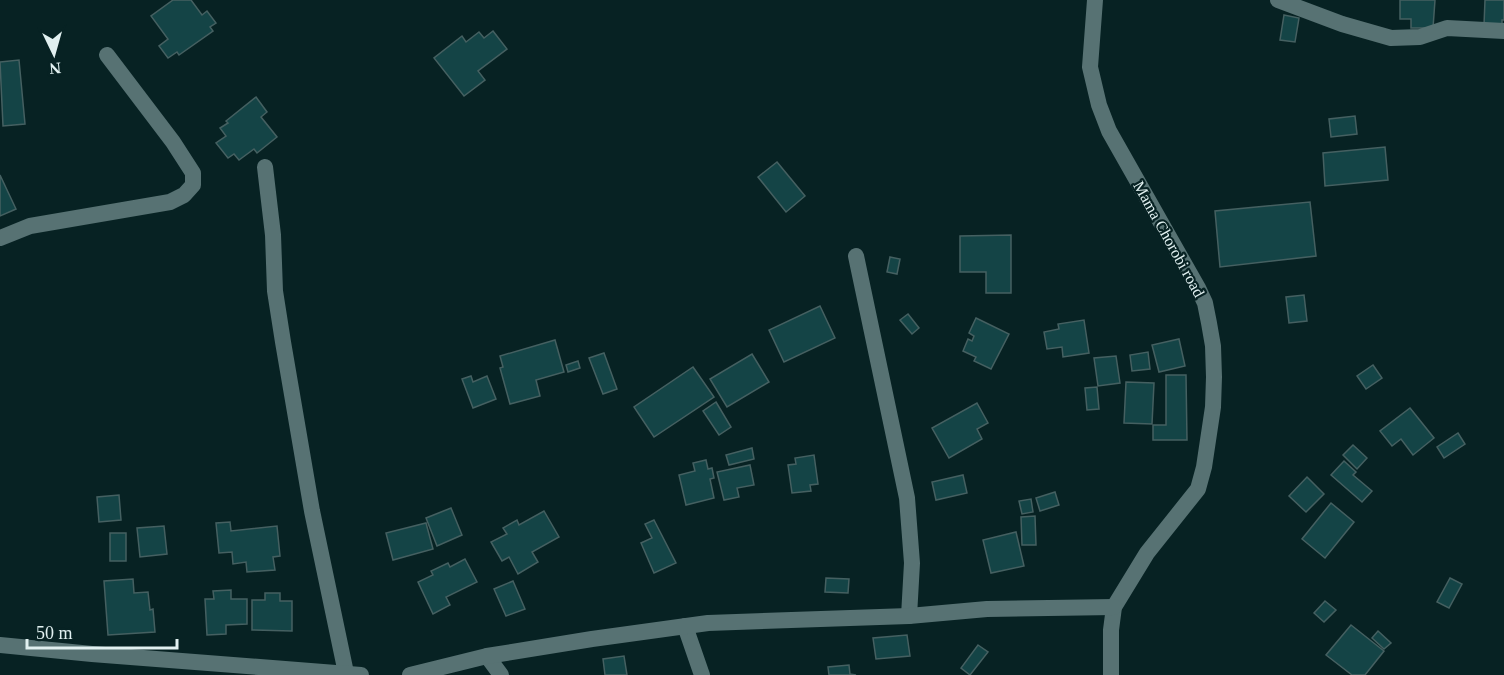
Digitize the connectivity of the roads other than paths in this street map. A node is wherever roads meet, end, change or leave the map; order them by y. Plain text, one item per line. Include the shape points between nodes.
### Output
1 (1095, 0) edge
2 (1278, 0) edge
3 (1504, 31) edge
4 (107, 55) dead end
5 (265, 167) dead end
6 (0, 238) edge
7 (856, 256) dead end
8 (1114, 607) junction
9 (909, 616) junction
10 (685, 626) junction
11 (0, 645) edge
12 (487, 656) junction
13 (208, 669) edge
14 (353, 674) edge
15 (410, 675) edge
16 (501, 675) edge
17 (702, 675) edge
18 (1111, 675) edge

1 - 8 street, Mama Chorobi road via 1090,67 1094,88 1109,131 1205,303 1214,377 1209,435 1198,489 1147,554
2 - 3 street via 1391,38 1419,37 1447,28
4 - 6 street via 194,173 192,186 170,202 30,226
5 - 14 street via 275,291 312,511
7 - 9 street via 907,498 912,563
8 - 9 street via 987,609
8 - 18 street, Mama Chorobi road
9 - 10 street
10 - 12 street
10 - 17 street
11 - 13 street
12 - 15 street
12 - 16 street
13 - 14 street

